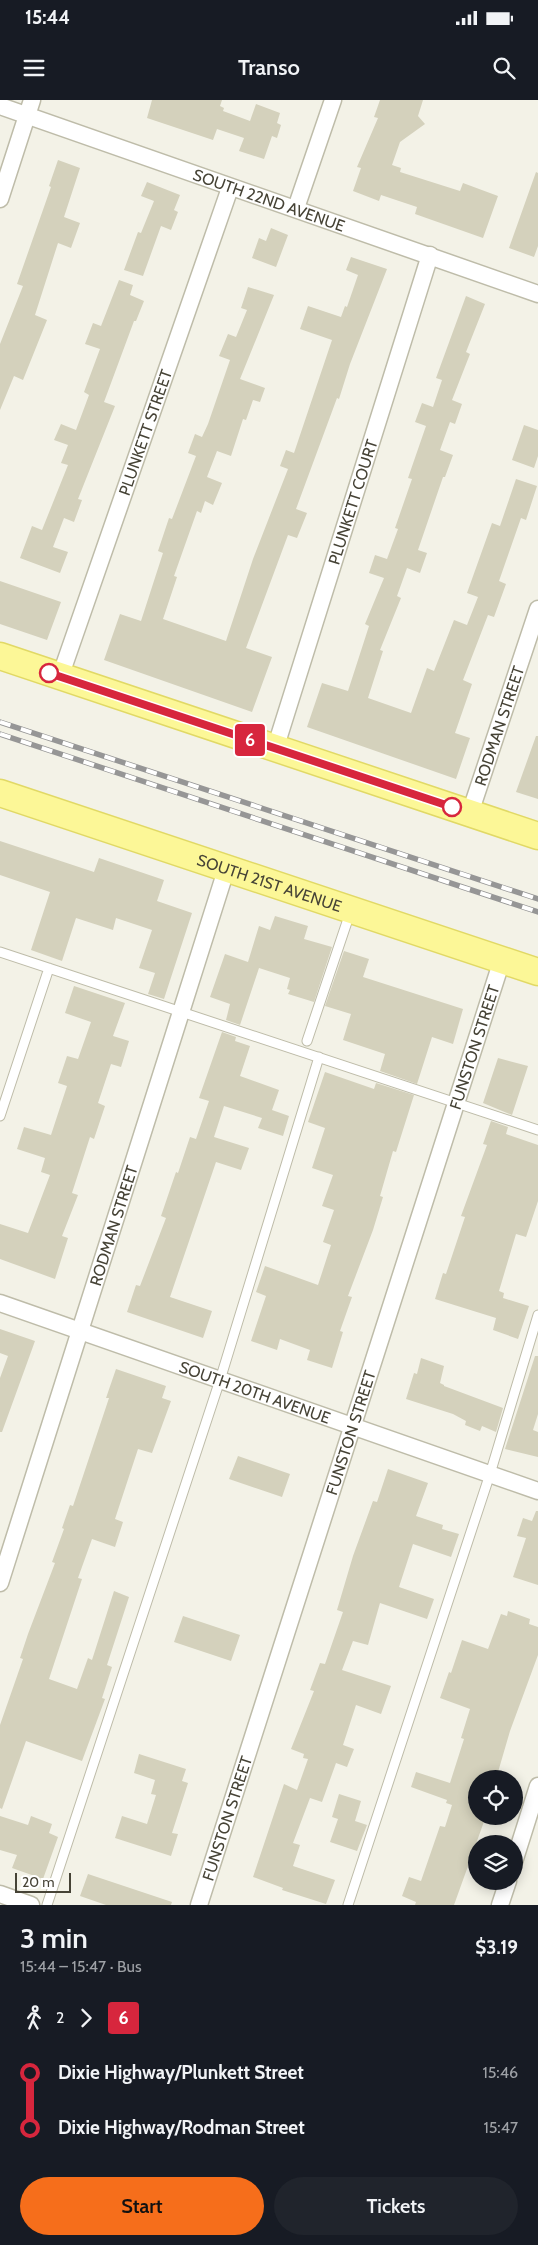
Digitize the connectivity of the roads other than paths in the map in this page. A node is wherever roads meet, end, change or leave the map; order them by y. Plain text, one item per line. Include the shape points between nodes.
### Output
1 (32, 100) edge
2 (332, 100) edge
3 (0, 106) edge
4 (27, 116) junction
5 (230, 188) junction
6 (0, 198) edge
7 (296, 208) junction
8 (430, 255) junction
9 (538, 294) edge
10 (538, 609) edge
11 (0, 656) edge
12 (60, 677) junction
13 (275, 749) junction
14 (0, 793) edge
15 (470, 813) junction
16 (538, 836) edge
17 (227, 867) junction
18 (352, 909) junction
19 (0, 952) edge
20 (502, 960) junction
21 (48, 968) junction
22 (538, 972) edge
23 (182, 1011) junction
24 (307, 1041) dead end
25 (319, 1057) junction
26 (456, 1103) junction
27 (0, 1116) edge
28 (538, 1130) edge
29 (0, 1303) edge
30 (538, 1314) edge
31 (81, 1331) junction
32 (220, 1380) junction
33 (353, 1427) junction
34 (490, 1474) junction
35 (538, 1491) edge
36 (0, 1583) edge
37 (538, 1786) edge
38 (523, 1835) edge
39 (505, 1890) edge
40 (0, 1894) edge
41 (31, 1905) edge
42 (48, 1905) edge
43 (199, 1905) edge
44 (348, 1905) edge
45 (500, 1905) edge

1 - 4 street
2 - 7 street
3 - 4 street, SOUTH 22ND AVENUE
4 - 5 street, SOUTH 22ND AVENUE
4 - 6 street
5 - 7 street, SOUTH 22ND AVENUE
5 - 12 street, PLUNKETT STREET
7 - 8 street, SOUTH 22ND AVENUE
8 - 9 street, SOUTH 22ND AVENUE
8 - 13 street, PLUNKETT COURT
10 - 15 street, RODMAN STREET
11 - 12 main road
12 - 13 main road
13 - 15 main road
14 - 17 main road, SOUTH 21ST AVENUE
15 - 16 main road
17 - 18 main road, SOUTH 21ST AVENUE
17 - 23 street, RODMAN STREET
18 - 20 main road, SOUTH 21ST AVENUE
18 - 24 lane
19 - 21 lane
20 - 22 main road, SOUTH 21ST AVENUE
20 - 26 street, FUNSTON STREET
21 - 23 lane
21 - 27 lane
23 - 25 lane
23 - 31 street, RODMAN STREET
25 - 26 lane
25 - 32 lane
26 - 28 lane
26 - 33 street, FUNSTON STREET
29 - 31 street, SOUTH 20TH AVENUE
30 - 34 lane
31 - 32 street, SOUTH 20TH AVENUE
31 - 36 street, RODMAN STREET
32 - 33 street, SOUTH 20TH AVENUE
32 - 42 lane
33 - 34 street, SOUTH 20TH AVENUE
33 - 43 street, FUNSTON STREET
34 - 35 street, SOUTH 20TH AVENUE
34 - 44 lane
37 - 38 street
39 - 45 street
40 - 41 street

